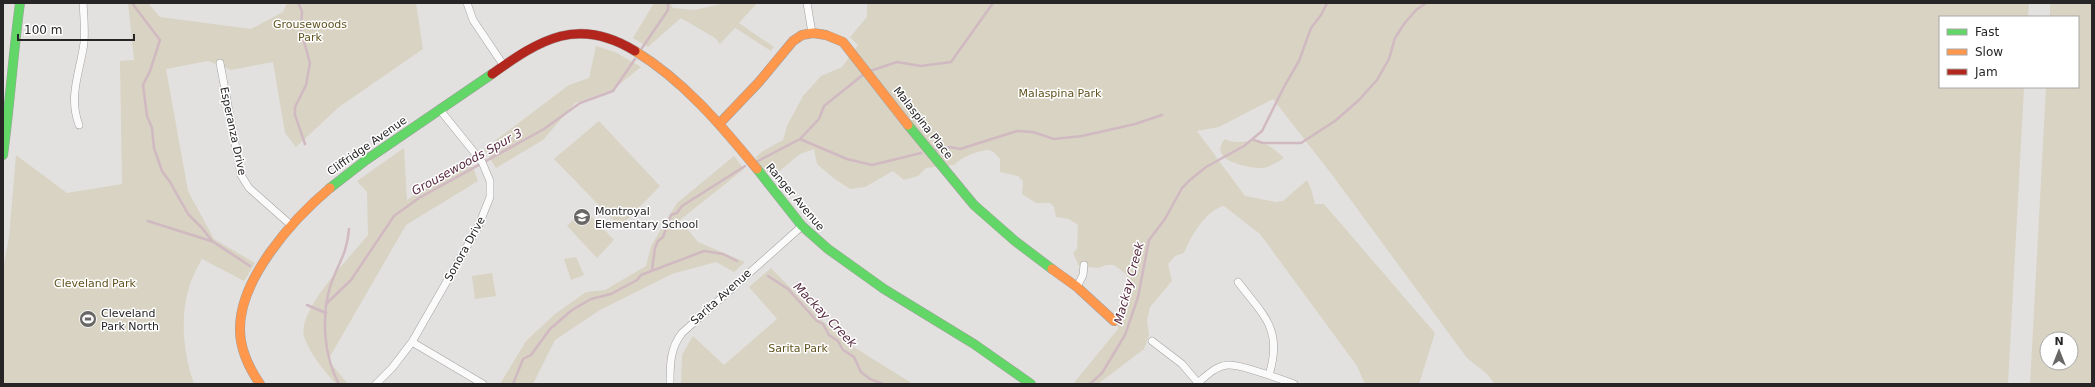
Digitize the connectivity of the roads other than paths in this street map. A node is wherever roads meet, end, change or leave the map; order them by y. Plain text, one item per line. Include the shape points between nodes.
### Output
1 (20, 3) edge
2 (83, 3) edge
3 (466, 3) edge
4 (807, 3) edge
5 (812, 33) junction
6 (620, 42) joint
7 (220, 63) dead end
8 (504, 66) junction
9 (440, 110) junction
10 (719, 124) junction
11 (79, 125) dead end
12 (3, 155) edge
13 (292, 226) junction
14 (802, 226) junction
15 (1084, 265) dead end
16 (1238, 282) dead end
17 (1077, 287) junction
18 (1114, 321) dead end
19 (1152, 341) dead end
20 (412, 342) junction
21 (1269, 375) junction
22 (1199, 383) edge
23 (260, 384) edge
24 (376, 384) edge
25 (483, 384) edge
26 (670, 384) edge
27 (1031, 384) edge
28 (1294, 384) edge

1 - 12 street
2 - 11 street via 85,32 74,98 74,111
3 - 8 street via 473,20
4 - 5 street
5 - 10 street, Malaspina Place via 788,43 758,84
5 - 17 street, Malaspina Place via 832,36 844,42 933,157 974,205 1015,241
6 - 8 street, Cliffridge Avenue via 578,32 556,35 538,43
6 - 10 street, Ranger Avenue via 673,76
7 - 13 street, Esperanza Drive via 240,174 249,188
8 - 9 street, Cliffridge Avenue
9 - 13 street, Cliffridge Avenue via 338,182
9 - 20 street, Sonora Drive via 482,162 492,191 478,227
10 - 14 street, Ranger Avenue
13 - 23 street, Cliffridge Avenue via 260,271 245,301 242,314 240,328 243,352
14 - 26 street, Sarita Avenue via 682,333 671,354
14 - 27 street, Ranger Avenue via 833,254 862,275 974,343
15 - 17 street
16 - 21 street via 1271,325 1275,345
17 - 18 street, Malaspina Place
19 - 22 street via 1182,364
20 - 24 street, Sonora Drive
20 - 25 street
21 - 22 street via 1228,365 1214,370
21 - 28 street

